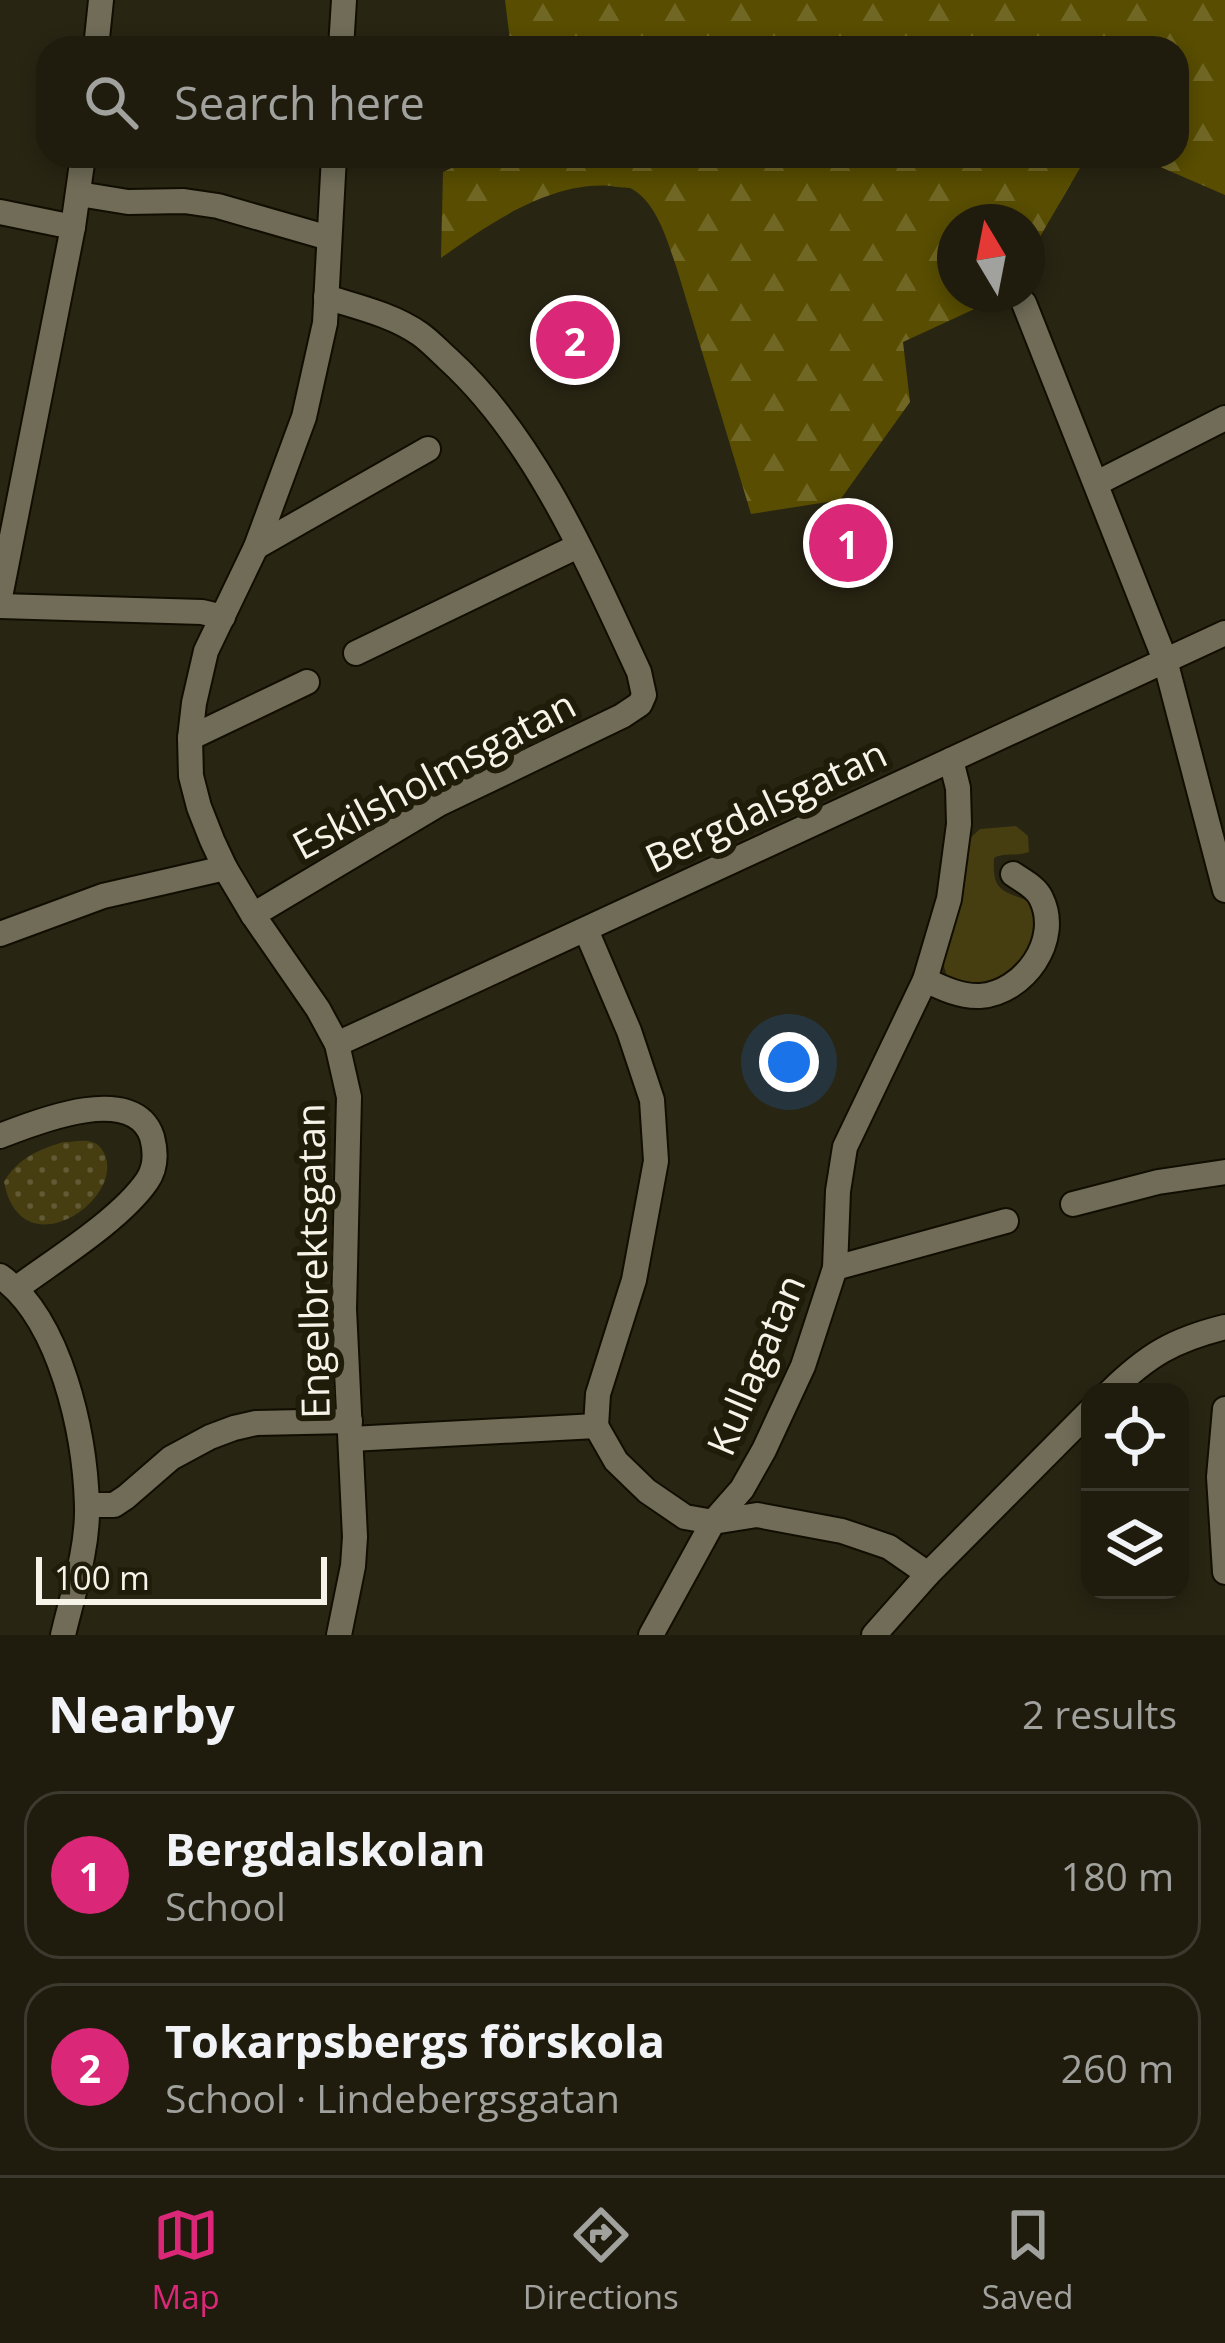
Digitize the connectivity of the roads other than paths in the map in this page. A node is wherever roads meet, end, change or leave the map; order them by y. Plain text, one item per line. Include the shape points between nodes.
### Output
1 (101, 0) edge
2 (344, 0) edge
3 (97, 36) edge
4 (342, 36) edge
5 (82, 168) edge
6 (333, 168) edge
7 (79, 194) junction
8 (0, 212) edge
9 (73, 227) junction
10 (329, 238) junction
11 (326, 297) junction
12 (1028, 312) edge
13 (1225, 418) edge
14 (428, 449) dead end
15 (1097, 483) junction
16 (578, 546) junction
17 (256, 547) junction
18 (0, 601) edge
19 (223, 616) junction
20 (1225, 633) edge
21 (356, 652) dead end
22 (1165, 660) junction
23 (307, 682) dead end
24 (190, 738) junction
25 (950, 760) junction
26 (1220, 848) edge
27 (225, 868) junction
28 (1012, 874) dead end
29 (1225, 890) edge
30 (254, 915) junction
31 (586, 930) junction
32 (0, 934) edge
33 (925, 980) junction
34 (337, 1044) junction
35 (0, 1136) edge
36 (1225, 1172) edge
37 (1073, 1204) dead end
38 (1006, 1221) dead end
39 (835, 1268) junction
40 (9, 1282) edge
41 (1225, 1327) edge
42 (1119, 1383) edge
43 (1225, 1409) edge
44 (1081, 1420) edge
45 (596, 1426) junction
46 (351, 1430) junction
47 (87, 1504) junction
48 (712, 1522) junction
49 (1225, 1572) edge
50 (928, 1574) junction
51 (63, 1635) edge
52 (339, 1635) edge
53 (651, 1635) edge
54 (874, 1635) edge

1 - 3 street
2 - 4 street
5 - 7 street
6 - 10 street, Engelbrektsgatan
7 - 9 street
7 - 10 street via 218,206
8 - 9 street
9 - 18 street
10 - 11 street, Engelbrektsgatan
11 - 16 street via 422,335 468,377
11 - 17 street, Engelbrektsgatan via 304,417
12 - 15 street
13 - 15 street
14 - 17 street
15 - 22 street
16 - 21 street
16 - 30 street, Eskilsholmsgatan via 639,672 640,704 439,804
17 - 19 street, Engelbrektsgatan
18 - 19 street
19 - 24 street, Engelbrektsgatan via 206,651
20 - 22 street, Bergdalsgatan
22 - 25 street, Bergdalsgatan
22 - 26 street
23 - 24 street
24 - 27 street, Engelbrektsgatan via 199,807
25 - 31 street, Bergdalsgatan
25 - 33 street, Kullagatan via 959,824 950,899
26 - 29 street
27 - 30 street, Engelbrektsgatan
27 - 32 street via 103,896
28 - 33 street via 1041,897 1046,934 1039,958 1018,980 983,996
30 - 34 street, Engelbrektsgatan
31 - 34 street, Bergdalsgatan
31 - 45 street via 652,1100 656,1161
33 - 39 street, Kullagatan via 845,1148
34 - 46 street, Engelbrektsgatan via 349,1096 344,1309
35 - 40 street via 111,1108 133,1113 148,1128 155,1158 129,1202
36 - 37 street
38 - 39 street
39 - 48 street, Kullagatan via 764,1450
40 - 47 street via 32,1306 68,1387
41 - 42 street via 1189,1336
43 - 49 street
44 - 50 street
45 - 46 street
45 - 48 street via 647,1491 685,1517
46 - 47 street via 234,1428 171,1459 114,1505
46 - 52 street, Engelbrektsgatan via 355,1537
47 - 51 street
48 - 50 street via 757,1515 842,1531 889,1547
48 - 53 street, Kullagatan
50 - 54 street

